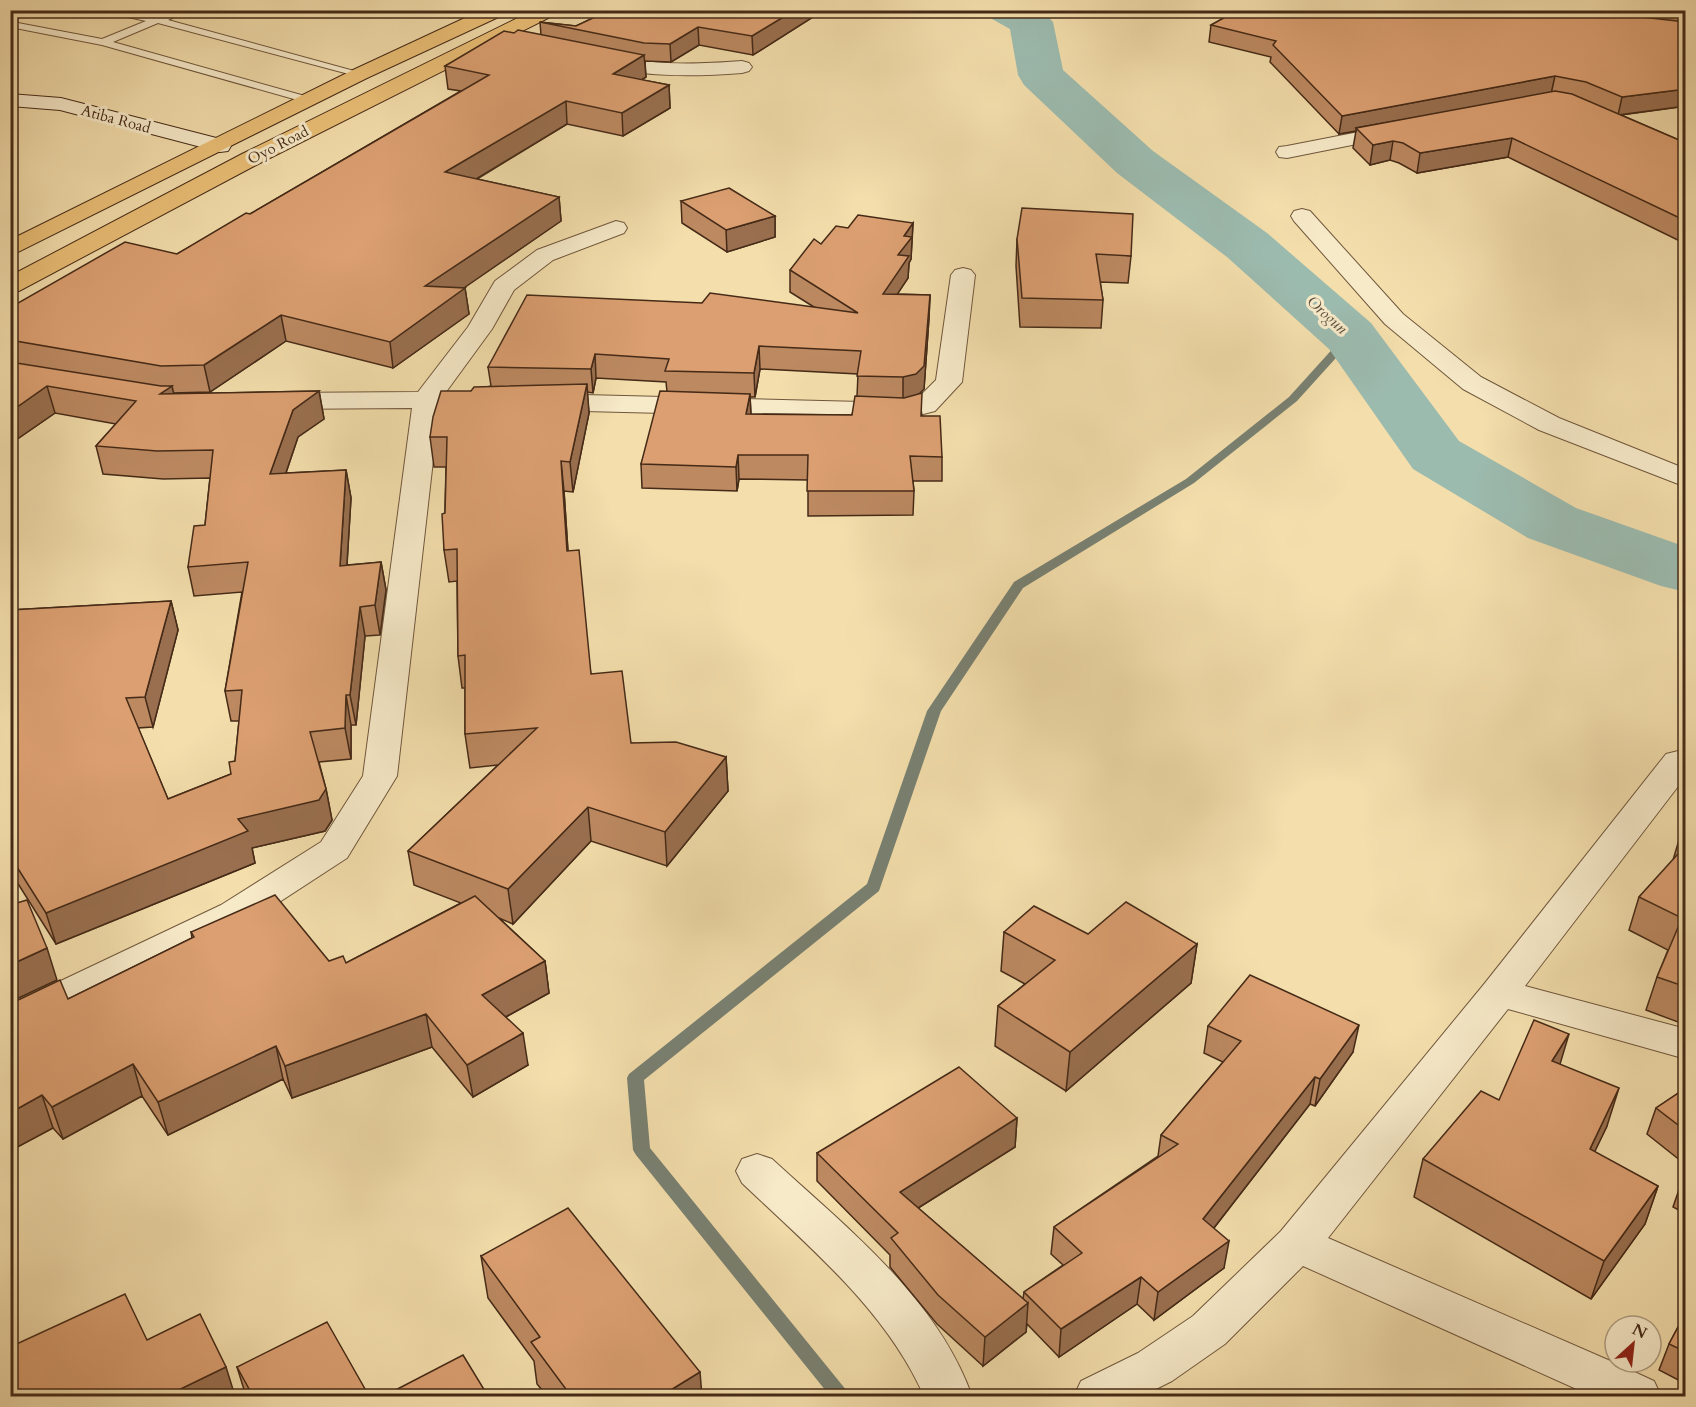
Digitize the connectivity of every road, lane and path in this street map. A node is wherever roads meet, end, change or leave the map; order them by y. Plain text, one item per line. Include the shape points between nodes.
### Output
1 (25, 10) edge
2 (102, 10) edge
3 (183, 10) edge
4 (498, 10) edge
5 (549, 10) edge
6 (157, 20) junction
7 (489, 38) junction
8 (103, 42) junction
9 (523, 45) edge
10 (580, 57) edge
11 (742, 67) dead end
12 (360, 74) junction
13 (10, 100) edge
14 (308, 100) junction
15 (1425, 125) edge
16 (220, 146) junction
17 (1287, 152) dead end
18 (1302, 216) dead end
19 (616, 228) dead end
20 (10, 249) edge
21 (963, 275) dead end
22 (10, 286) edge
23 (428, 399) junction
24 (475, 400) edge
25 (250, 402) edge
26 (523, 402) edge
27 (1686, 479) edge
28 (1678, 762) dead end
29 (1499, 993) junction
30 (10, 1022) edge
31 (1686, 1044) edge
32 (758, 1171) dead end
33 (1297, 1244) junction
34 (948, 1396) edge
35 (1098, 1396) edge
36 (1637, 1396) edge

1 - 8 lane via 12,18 13,25
2 - 6 lane
3 - 6 lane
4 - 12 highway, Oyo Road
5 - 7 highway, Oyo Road
6 - 8 lane
6 - 12 lane
7 - 9 street
7 - 22 highway, Oyo Road
8 - 14 lane
10 - 11 street via 645,69
12 - 14 highway, Oyo Road
13 - 16 street, Atiba Road via 61,104
14 - 16 highway, Oyo Road
15 - 17 street
16 - 20 highway, Oyo Road
18 - 27 street via 1394,318 1472,383 1549,424
19 - 23 street via 545,255 504,286 479,329
21 - 26 street via 949,382 926,405 904,411
23 - 24 street
23 - 25 street
23 - 30 street via 380,776 334,850 234,914
28 - 29 street
29 - 31 street
29 - 33 street
32 - 34 street via 867,1275 922,1343
33 - 35 street via 1209,1330 1155,1366
33 - 36 street

